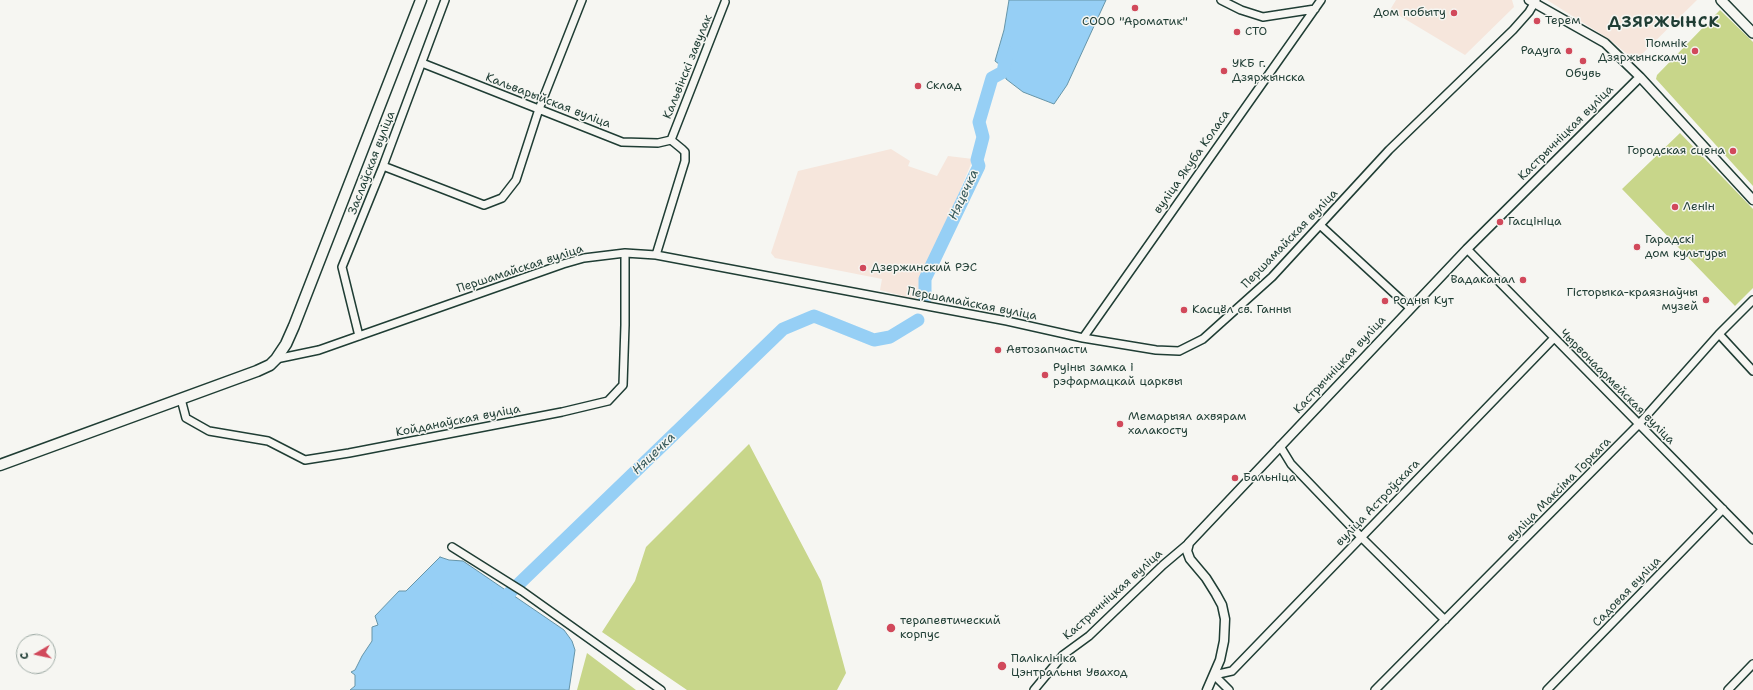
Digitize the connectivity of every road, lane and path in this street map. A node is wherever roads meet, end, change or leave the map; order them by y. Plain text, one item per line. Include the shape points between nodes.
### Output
1 (421, 0) edge
2 (445, 0) edge
3 (581, 0) edge
4 (1221, 0) edge
5 (1321, 0) edge
6 (1721, 0) edge
7 (1533, 1) edge
8 (726, 2) dead end
9 (1315, 9) junction
10 (1753, 33) edge
11 (422, 63) junction
12 (1640, 77) junction
13 (539, 109) junction
14 (670, 140) junction
15 (383, 166) junction
16 (1753, 200) edge
17 (1320, 225) junction
18 (1467, 248) junction
19 (625, 253) junction
20 (656, 255) junction
21 (1753, 300) edge
22 (1410, 308) junction
23 (1719, 334) junction
24 (359, 336) junction
25 (1083, 338) junction
26 (1554, 338) junction
27 (276, 359) junction
28 (1753, 371) edge
29 (181, 399) junction
30 (1639, 424) junction
31 (1280, 446) junction
32 (0, 465) edge
33 (1723, 509) junction
34 (1361, 537) junction
35 (1753, 540) edge
36 (1189, 543) junction
37 (452, 547) dead end
38 (1445, 620) junction
39 (1753, 665) edge
40 (1214, 675) junction
41 (661, 690) edge
42 (1034, 690) edge
43 (1207, 690) edge
44 (1229, 690) edge
45 (1375, 690) edge
46 (1547, 690) edge
47 (1728, 690) edge

1 - 27 main road via 294,326
2 - 11 street, Заслаўская вуліца
3 - 13 street
4 - 9 street via 1264,17
5 - 9 street, вуліца Якуба Коласа
6 - 10 main road
7 - 12 street via 1605,43
7 - 17 street, Першамайская вуліца via 1529,12 1513,30 1389,150
8 - 14 street, Кальвінскі завулак
9 - 25 street, вуліца Якуба Коласа
11 - 13 street, Кальварыйская вуліца
11 - 15 street, Заслаўская вуліца
12 - 16 street
12 - 18 street, Кастрычніцкая вуліца
13 - 14 street, Кальварыйская вуліца via 622,142 658,143
13 - 15 street via 516,180 502,198 484,205
14 - 20 street via 685,152 685,160
15 - 24 street, Заслаўская вуліца via 342,267
17 - 22 street
17 - 25 street, Першамайская вуліца via 1272,277 1203,339 1192,345 1179,351 1156,350
18 - 22 street, Кастрычніцкая вуліца
18 - 26 street, Чырвонаармейская вуліца
19 - 20 street, Першамайская вуліца
19 - 24 street, Першамайская вуліца via 584,258 563,264
19 - 29 street, Койданаўская вуліца via 626,325 623,385 608,401 305,460 268,441 209,431 186,418
20 - 25 street, Першамайская вуліца via 1007,321
21 - 23 street, вуліца Максіма Горкага
22 - 31 street, Кастрычніцкая вуліца
23 - 28 street
23 - 30 street, вуліца Максіма Горкага
24 - 27 street, Першамайская вуліца via 319,350
26 - 30 street, Чырвонаармейская вуліца
26 - 34 street, вуліца Астроўскага
27 - 29 main road via 257,371
29 - 32 main road
30 - 33 street, Чырвонаармейская вуліца
30 - 38 street, вуліца Максіма Горкага
31 - 34 street via 1291,464
31 - 36 street, Кастрычніцкая вуліца
33 - 35 street, Чырвонаармейская вуліца
33 - 46 street, Садовая вуліца
34 - 38 street
34 - 40 street, вуліца Астроўскага via 1232,671
36 - 40 street via 1187,551 1190,559 1216,594 1222,605 1225,620 1224,641
36 - 42 street, Кастрычніцкая вуліца via 1107,620 1063,655
37 - 41 street via 522,591
38 - 45 street, вуліца Максіма Горкага
39 - 47 street
40 - 43 street
40 - 44 street

